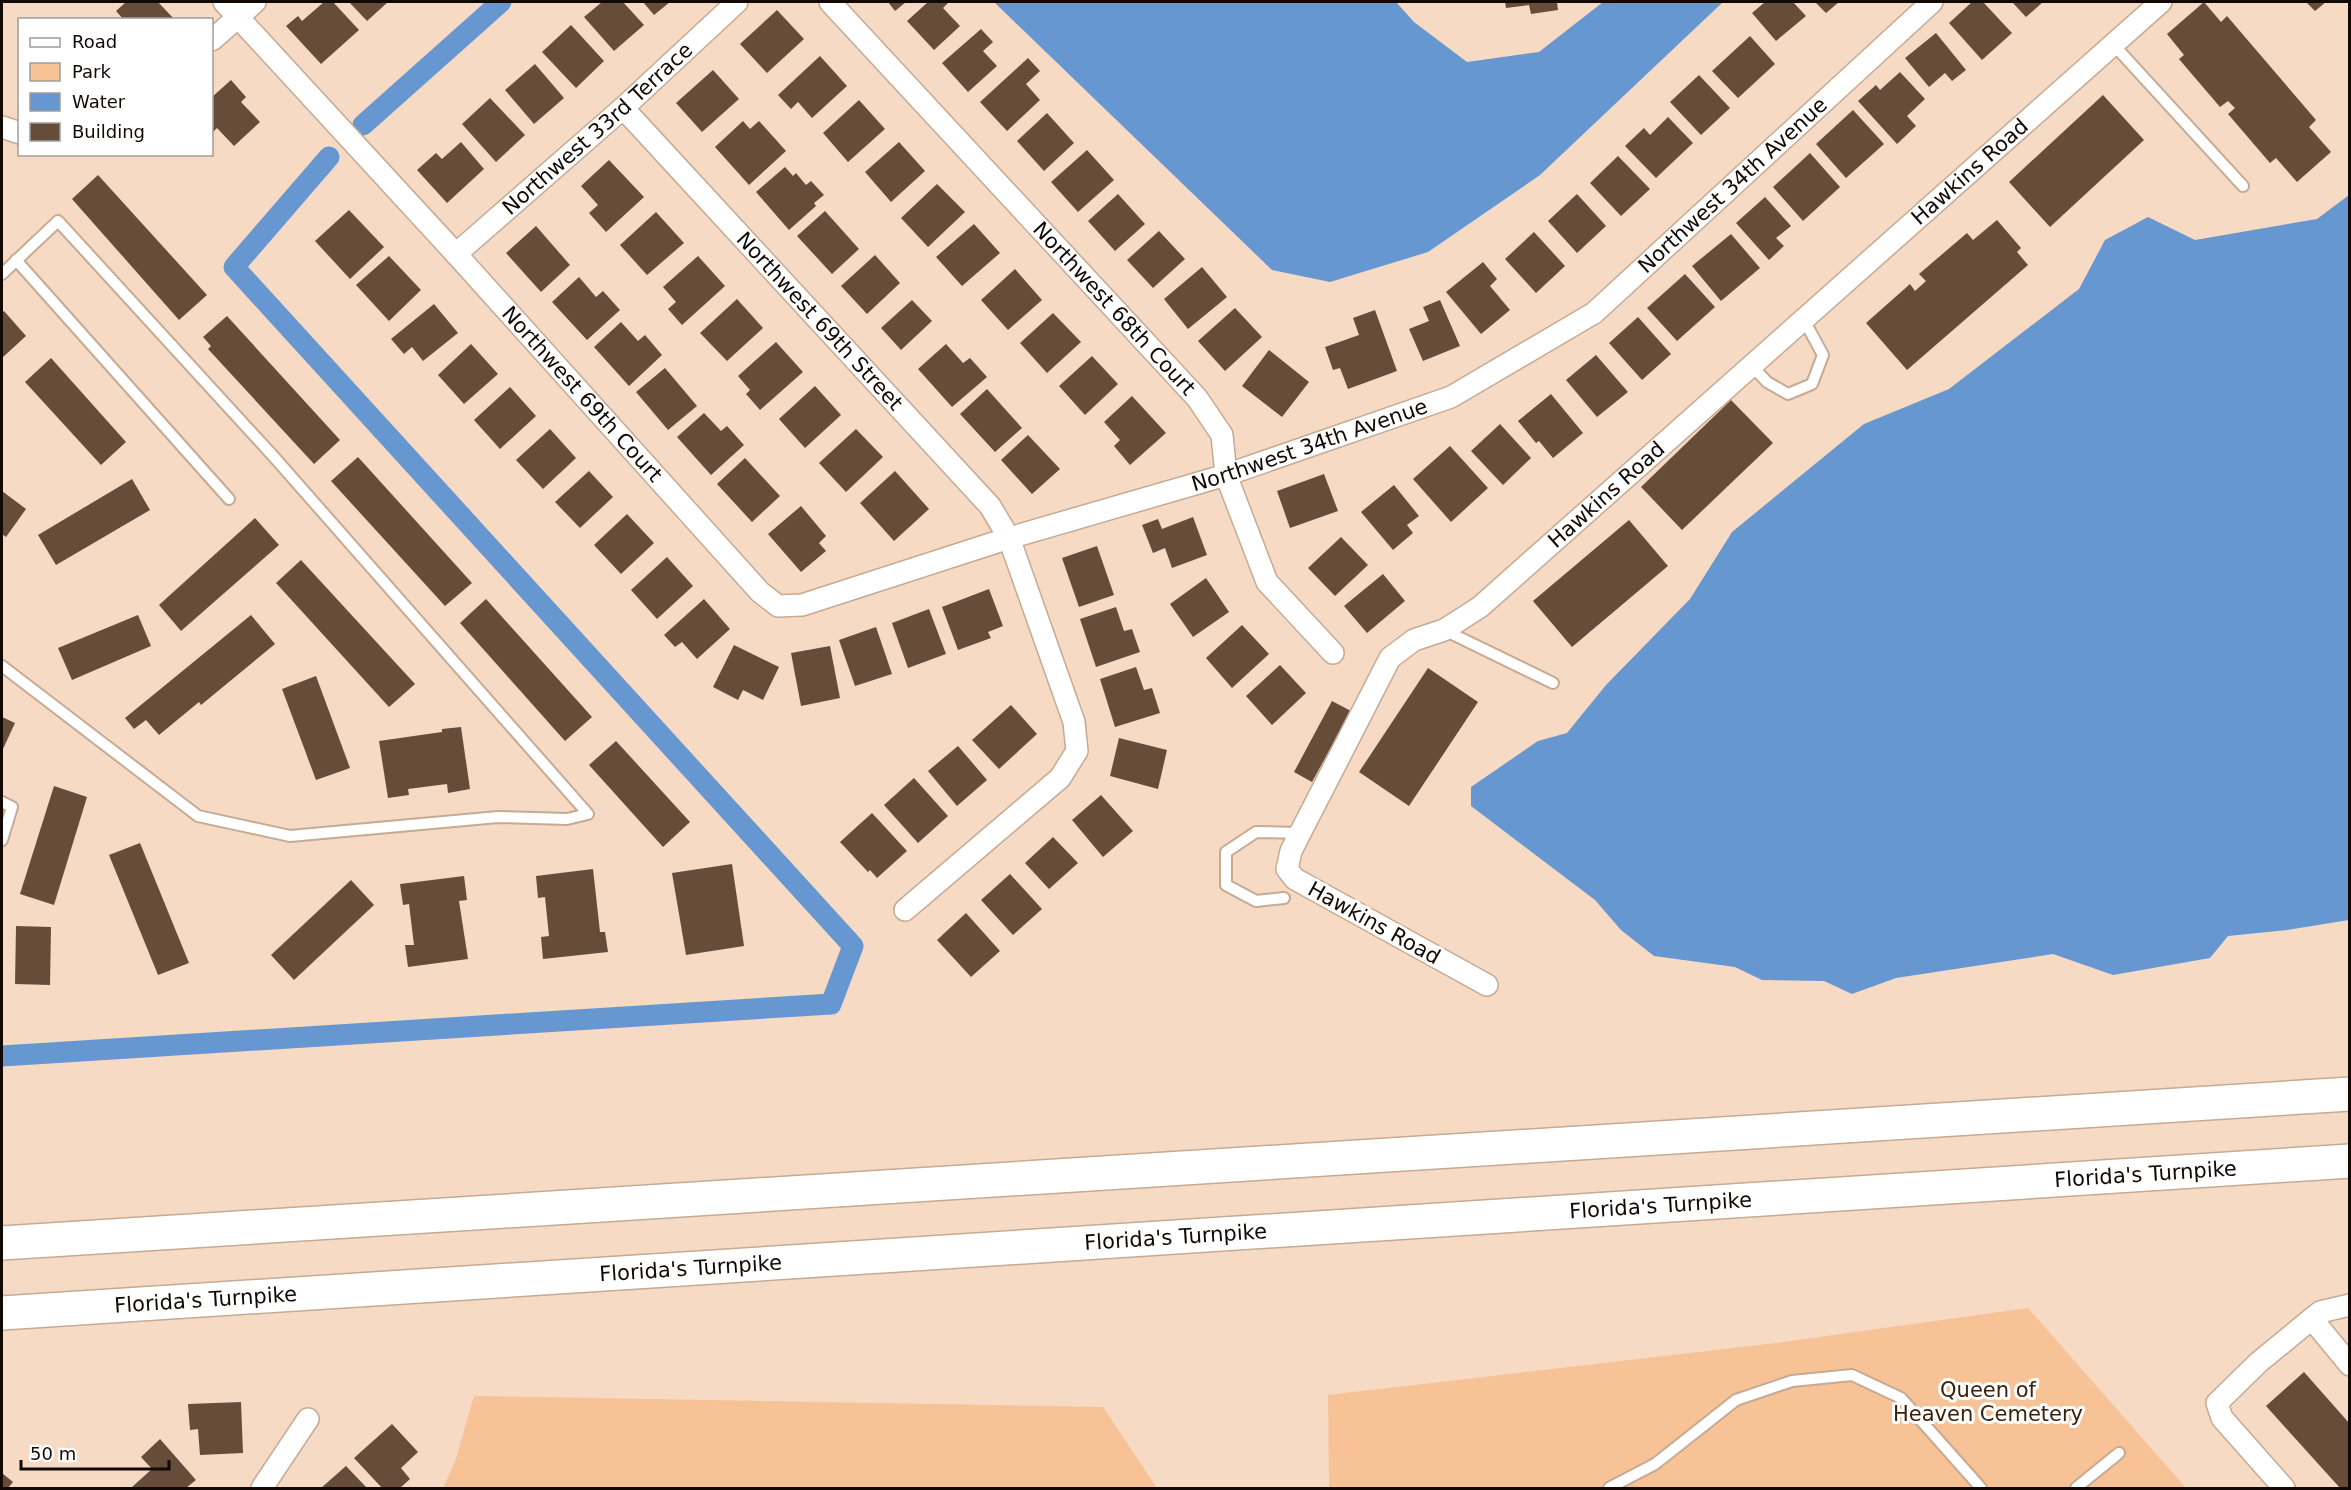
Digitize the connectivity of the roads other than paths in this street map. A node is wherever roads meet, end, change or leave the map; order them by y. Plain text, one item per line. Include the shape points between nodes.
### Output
1 (224, 2) edge
2 (255, 2) edge
3 (737, 2) edge
4 (830, 2) edge
5 (1932, 2) edge
6 (2161, 2) edge
7 (239, 17) junction
8 (213, 39) edge
9 (2113, 44) junction
10 (623, 108) junction
11 (2, 127) edge
12 (18, 132) edge
13 (2242, 186) dead end
14 (456, 254) junction
15 (16, 260) junction
16 (2, 274) edge
17 (1804, 320) junction
18 (1752, 366) junction
19 (1226, 475) junction
20 (229, 499) dead end
21 (1009, 538) junction
22 (1443, 630) junction
23 (1333, 653) dead end
24 (2, 666) edge
25 (1553, 683) dead end
26 (2, 802) edge
27 (1301, 833) junction
28 (2, 840) edge
29 (1284, 898) dead end
30 (905, 910) dead end
31 (1487, 985) dead end
32 (2349, 1094) edge
33 (2349, 1161) edge
34 (2, 1243) edge
35 (2349, 1305) edge
36 (2, 1313) edge
37 (2312, 1319) junction
38 (2349, 1365) edge
39 (308, 1419) dead end
40 (2119, 1453) dead end
41 (262, 1488) edge
42 (1610, 1488) edge
43 (1981, 1488) edge
44 (2076, 1488) edge
45 (2284, 1488) edge

1 - 7 street, Northwest 69th Court
2 - 7 street
3 - 10 street, Northwest 33rd Terrace
4 - 19 street, Northwest 68th Court via 1197,398 1222,435
5 - 19 street, Northwest 34th Avenue via 1594,313 1451,397
6 - 9 street, Hawkins Road
7 - 8 street
7 - 14 street, Northwest 69th Court
9 - 13 lane
9 - 17 street, Hawkins Road
10 - 14 street, Northwest 33rd Terrace
10 - 21 street, Northwest 69th Street via 990,506
11 - 12 street
14 - 21 street, Northwest 69th Court via 760,592 778,606 802,605
15 - 16 lane
15 - 20 lane
15 - 24 lane via 58,221 273,457 588,814 567,819 498,817 290,836 198,816
17 - 18 street, Hawkins Road
17 - 18 lane via 1823,355 1812,384 1788,394 1767,382
18 - 22 street, Hawkins Road via 1480,607
19 - 21 street, Northwest 34th Avenue
19 - 23 street, Northwest 68th Court via 1267,582
21 - 30 street via 1074,722 1077,751 1060,778
22 - 25 lane
22 - 27 street, Hawkins Road via 1414,640 1390,658
26 - 28 lane via 12,807
27 - 29 lane via 1256,832 1226,852 1226,885 1256,901
27 - 31 street, Hawkins Road via 1287,869 1295,879
32 - 34 highway
33 - 36 highway, Florida's Turnpike
35 - 37 street via 2320,1312
37 - 38 street
37 - 45 street via 2217,1403 2222,1418
39 - 41 street
40 - 44 lane
42 - 43 lane via 1655,1464 1736,1400 1792,1381 1852,1375 1900,1398

